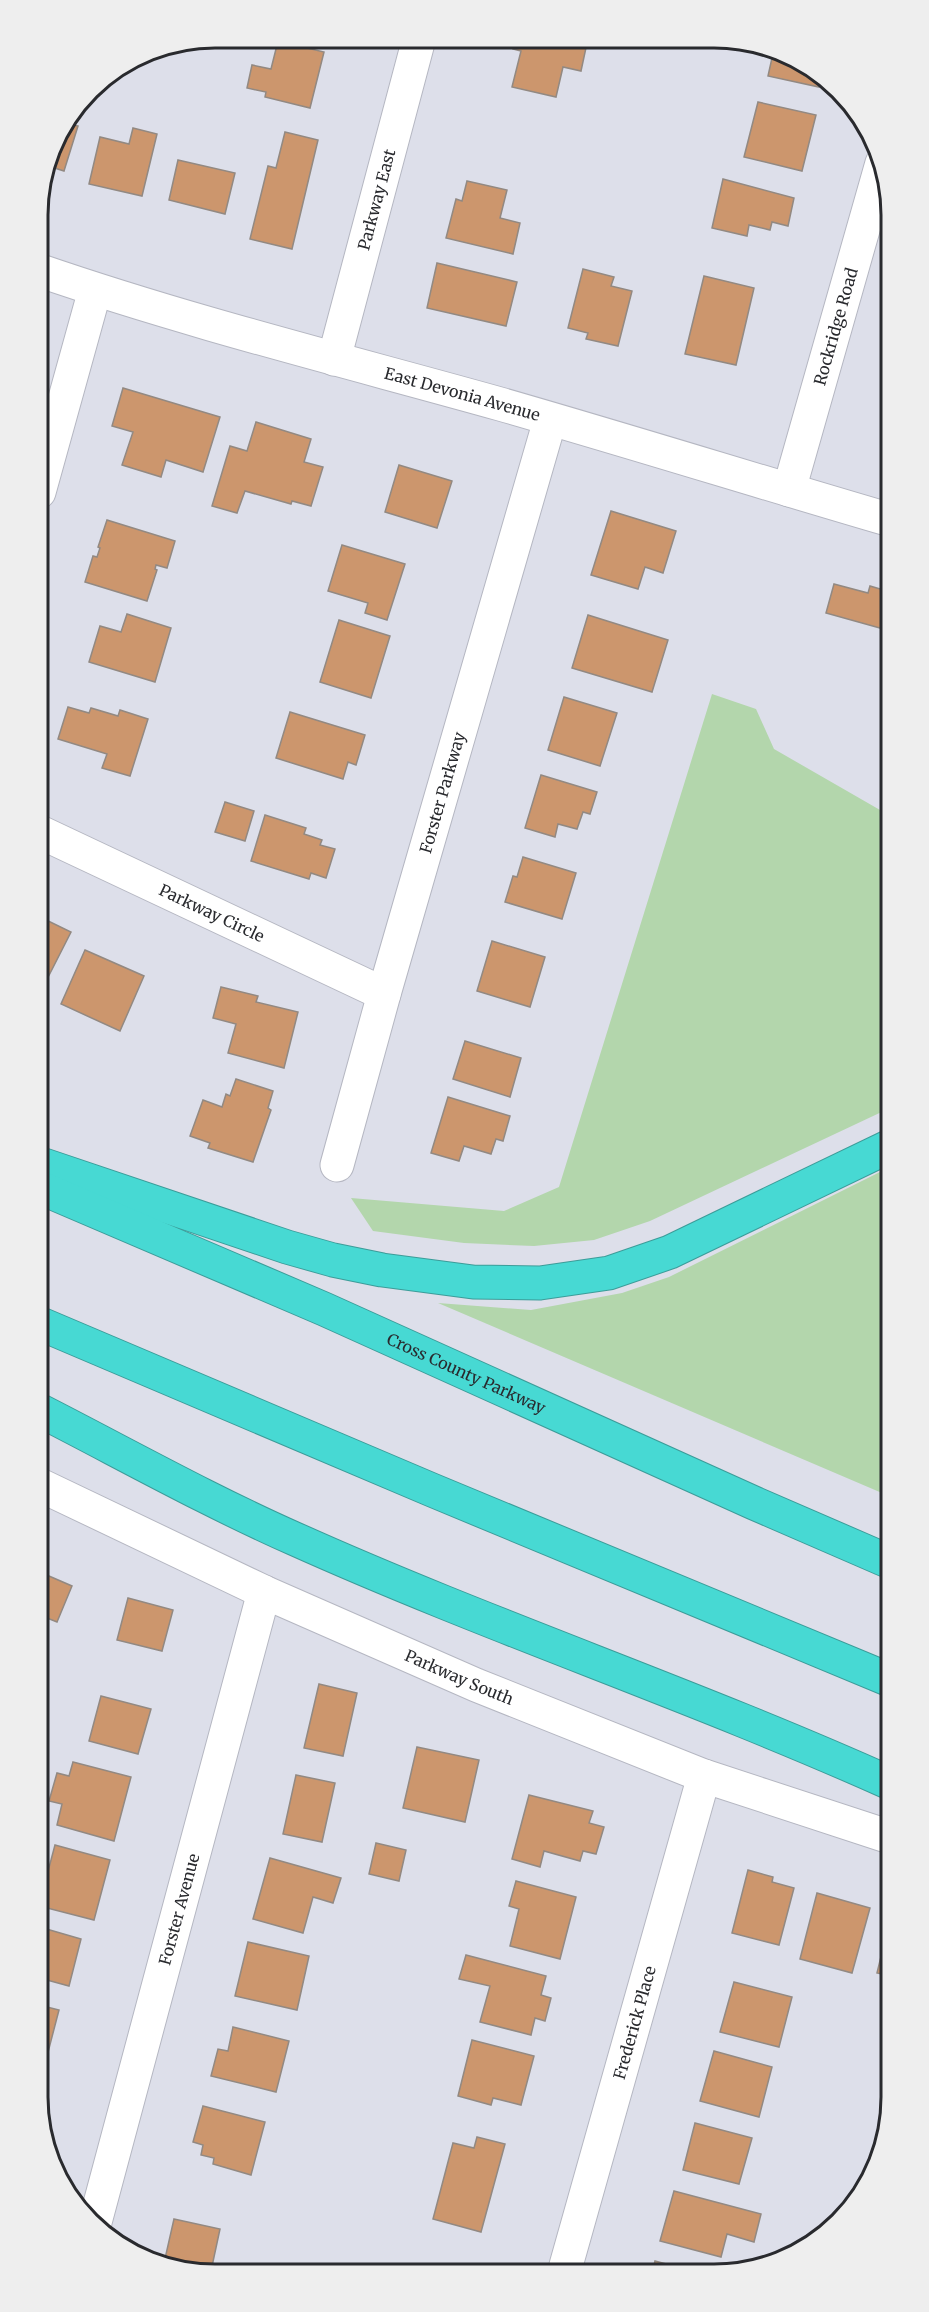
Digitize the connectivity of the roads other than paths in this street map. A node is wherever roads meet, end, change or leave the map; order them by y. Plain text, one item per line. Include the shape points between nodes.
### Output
1 (417, 48) edge
2 (877, 180) edge
3 (48, 274) edge
4 (95, 290) junction
5 (334, 359) junction
6 (550, 420) junction
7 (48, 460) edge
8 (789, 490) junction
9 (881, 518) edge
10 (48, 836) edge
11 (384, 994) junction
12 (881, 1150) edge
13 (337, 1165) dead end
14 (48, 1166) edge
15 (48, 1191) edge
16 (48, 1327) edge
17 (48, 1415) edge
18 (48, 1489) edge
19 (881, 1558) edge
20 (264, 1592) junction
21 (881, 1676) edge
22 (704, 1776) junction
23 (881, 1779) edge
24 (881, 1834) edge
25 (97, 2215) edge
26 (567, 2264) edge

1 - 5 street, Parkway East
2 - 8 street, Rockridge Road
3 - 4 street, East Devonia Avenue
4 - 5 street, East Devonia Avenue
4 - 7 street
5 - 6 street, East Devonia Avenue
6 - 8 street, East Devonia Avenue
6 - 11 street, Forster Parkway
8 - 9 street, East Devonia Avenue
10 - 11 street, Parkway Circle
11 - 13 street, Forster Parkway
12 - 14 highway via 670,1252 609,1273 540,1283 473,1282 333,1260
15 - 19 highway, Cross County Parkway via 324,1309
16 - 21 highway
17 - 23 highway via 295,1539 563,1651 755,1724
18 - 20 street, Parkway South
20 - 22 street, Parkway South via 476,1685
20 - 25 street, Forster Avenue
22 - 24 street, Parkway South
22 - 26 street, Frederick Place

